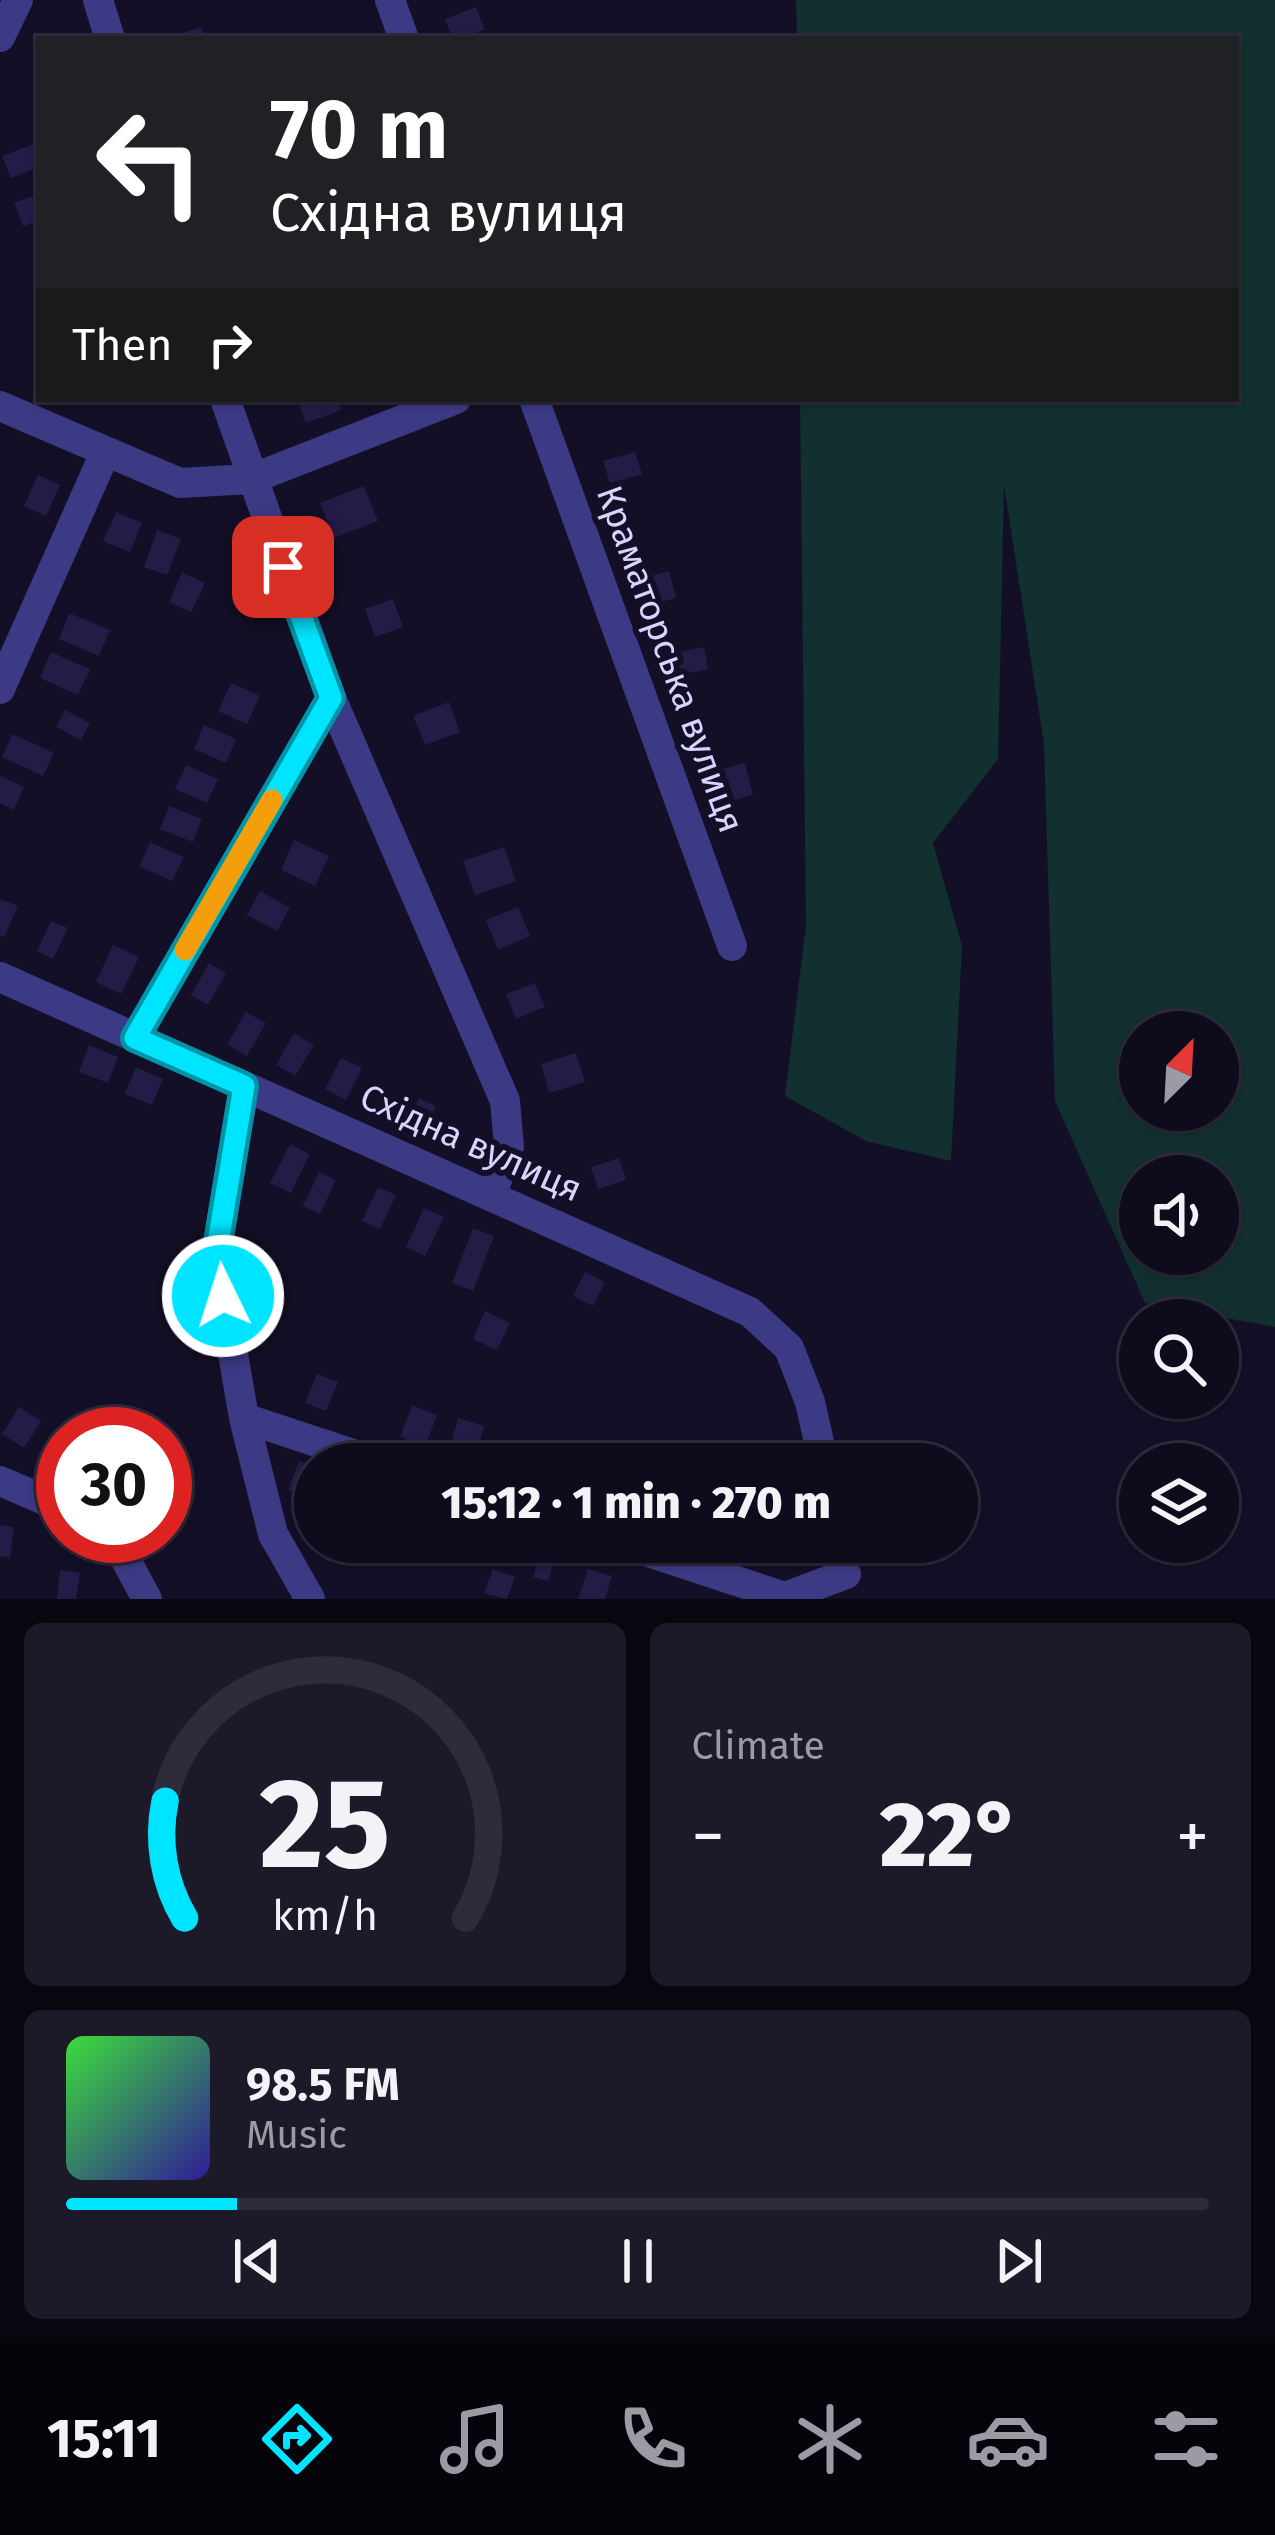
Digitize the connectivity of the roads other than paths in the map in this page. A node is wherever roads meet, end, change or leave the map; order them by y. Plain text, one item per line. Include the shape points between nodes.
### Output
1 (18, 0) edge
2 (98, 0) edge
3 (390, 0) edge
4 (109, 36) edge
5 (403, 36) edge
6 (0, 37) edge
7 (226, 402) edge
8 (448, 402) edge
9 (535, 402) edge
10 (0, 406) edge
11 (105, 453) junction
12 (251, 479) junction
13 (0, 689) edge
14 (331, 698) junction
15 (732, 946) dead end
16 (0, 977) edge
17 (135, 1038) junction
18 (244, 1086) junction
19 (492, 1194) junction
20 (244, 1418) junction
21 (320, 1443) edge
22 (819, 1443) edge
23 (0, 1481) edge
24 (36, 1496) edge
25 (128, 1563) edge
26 (680, 1563) edge
27 (842, 1573) edge
28 (147, 1599) edge
29 (310, 1599) edge

1 - 6 street
2 - 4 street
3 - 5 street
7 - 12 street
8 - 12 street
9 - 15 street, Краматорська вулиця
10 - 11 street
11 - 12 street via 180,483
11 - 13 street
12 - 14 street
14 - 17 street
14 - 19 street via 505,1101 509,1147
16 - 17 street, Східна вулиця
17 - 18 street, Східна вулиця
18 - 19 street, Східна вулиця
18 - 20 street via 216,1255
19 - 22 street, Східна вулиця via 750,1312 789,1348
20 - 21 street
20 - 29 street via 273,1534
23 - 24 street
25 - 28 street
26 - 27 street via 784,1598

